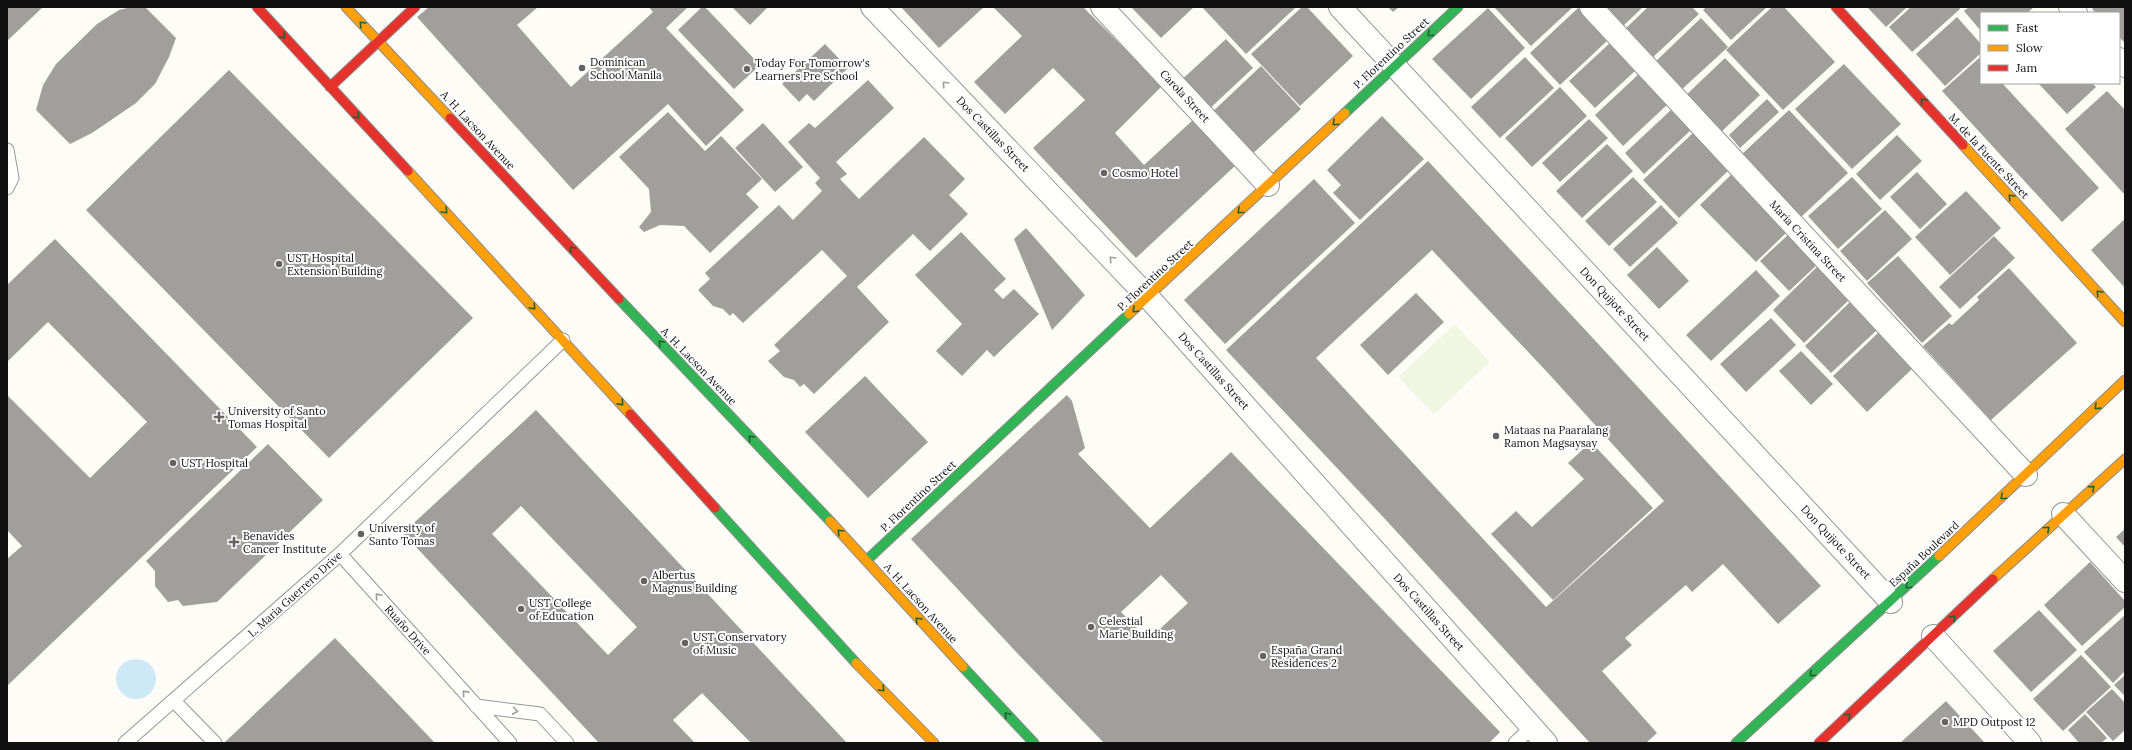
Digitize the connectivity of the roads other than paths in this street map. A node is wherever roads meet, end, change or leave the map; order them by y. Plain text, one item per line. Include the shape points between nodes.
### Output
1 (256, 7) edge
2 (346, 7) edge
3 (416, 7) edge
4 (872, 7) edge
5 (1102, 7) edge
6 (1340, 7) edge
7 (1458, 7) edge
8 (1592, 7) edge
9 (1836, 7) edge
10 (379, 41) junction
11 (1395, 66) junction
12 (330, 87) junction
13 (8, 151) edge
14 (1268, 185) junction
15 (7, 188) edge
16 (1148, 297) junction
17 (2125, 322) edge
18 (563, 340) junction
19 (2125, 380) edge
20 (2125, 459) edge
21 (2026, 475) junction
22 (2063, 514) junction
23 (340, 554) junction
24 (867, 560) junction
25 (2125, 581) edge
26 (1891, 602) junction
27 (1933, 636) junction
28 (174, 701) junction
29 (476, 706) junction
30 (1532, 727) junction
31 (125, 743) edge
32 (215, 743) edge
33 (510, 743) edge
34 (567, 743) edge
35 (934, 743) edge
36 (1034, 743) edge
37 (1515, 743) edge
38 (1546, 743) edge
39 (1736, 743) edge
40 (1819, 743) edge
41 (2030, 743) edge

1 -> 12 main road
10 -> 2 main road, A. H. Lacson Avenue
3 - 10 main road
16 -> 4 street, Dos Castillas Street
5 - 14 street, Carola Street
6 - 11 street, Don Quijote Street
7 -> 11 main road, P. Florentino Street
8 - 21 street, Maria Cristina Street
17 -> 9 main road, M. de la Fuente Street
10 - 12 main road
24 -> 10 main road, A. H. Lacson Avenue
11 -> 14 main road, P. Florentino Street
11 - 26 street, Don Quijote Street
12 -> 18 main road
13 - 15 lane via 12,178
14 -> 16 main road, P. Florentino Street
16 -> 24 main road, P. Florentino Street
16 - 30 street, Dos Castillas Street
18 - 23 lane, L. Maria Guerrero Drive
18 -> 35 main road via 855,662
19 -> 21 main road, España Boulevard
22 -> 20 main road
21 -> 26 main road, España Boulevard
22 - 25 street
27 -> 22 main road
23 - 28 lane, L. Maria Guerrero Drive
29 -> 23 lane, Ruaño Drive
36 -> 24 main road, A. H. Lacson Avenue via 909,610
26 -> 39 main road, España Boulevard
40 -> 27 main road
27 - 41 street
28 - 31 lane, L. Maria Guerrero Drive
28 - 32 lane
29 - 33 lane, Ruaño Drive
29 -> 34 lane via 540,714
30 - 37 lane
30 - 38 street, Dos Castillas Street

